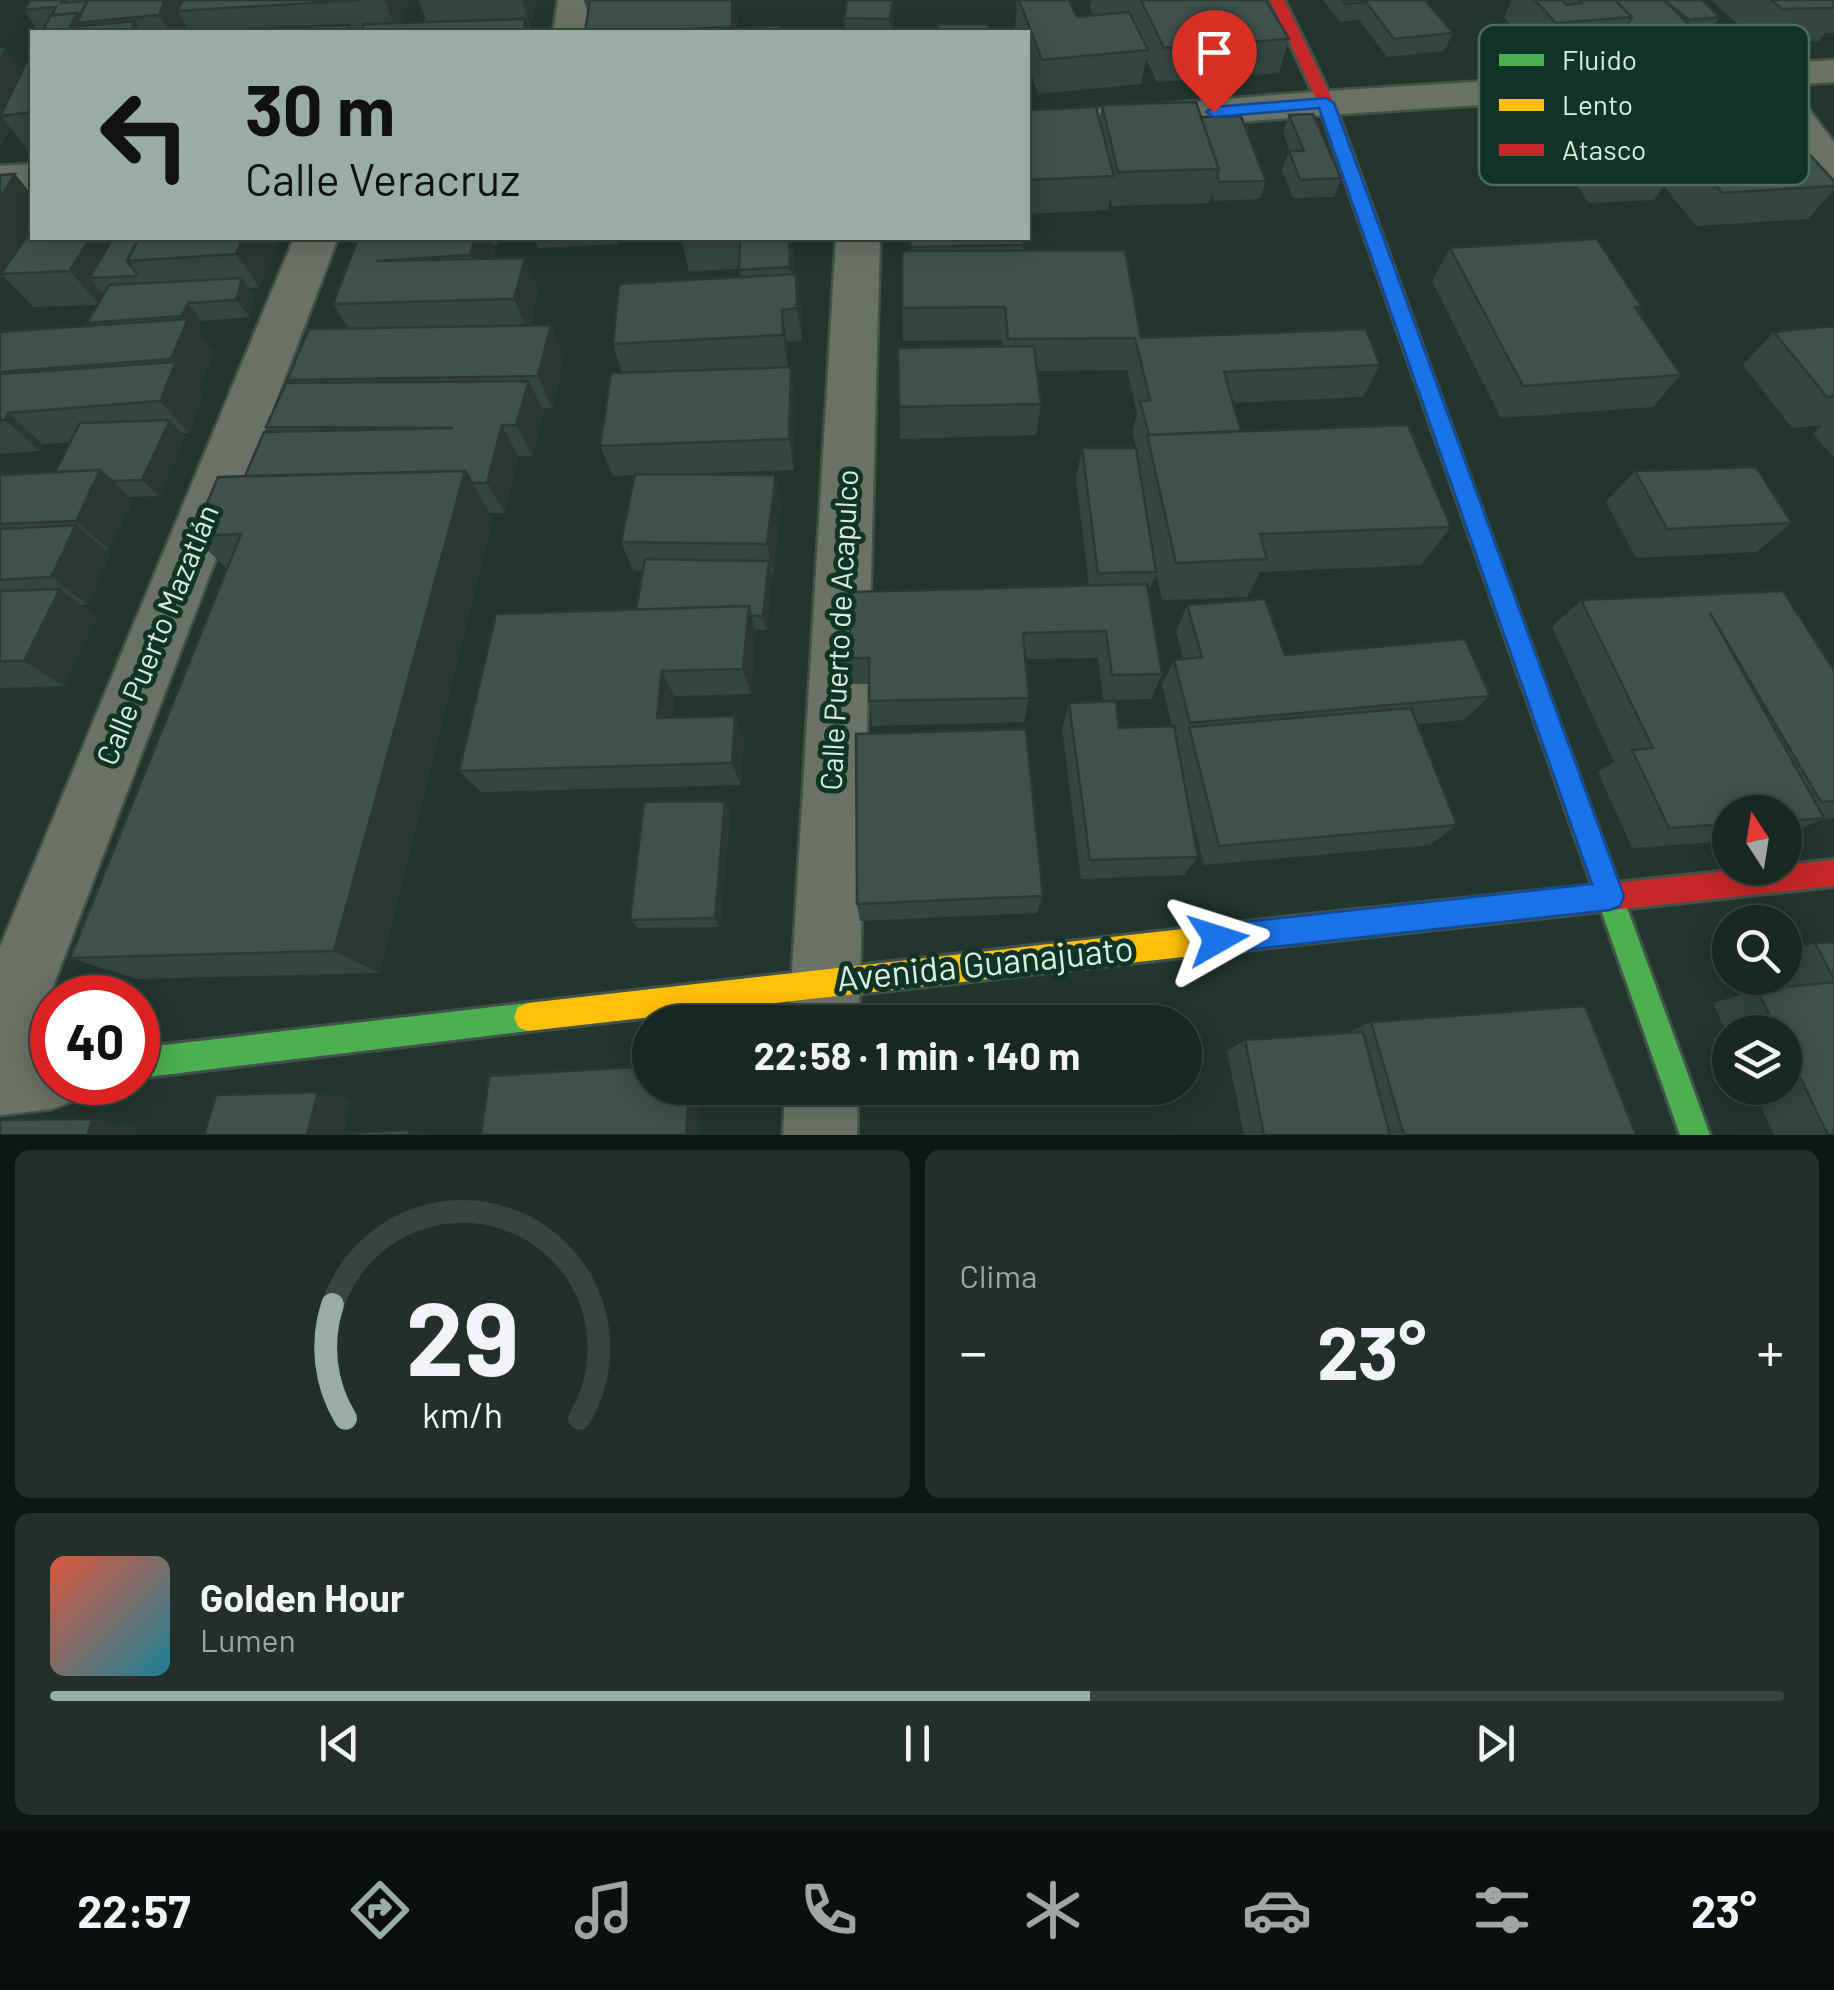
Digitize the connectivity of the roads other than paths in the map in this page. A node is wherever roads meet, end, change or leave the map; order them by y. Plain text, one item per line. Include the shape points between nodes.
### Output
1 (576, 0) edge
2 (1277, 0) edge
3 (571, 30) edge
4 (1834, 71) edge
5 (1809, 72) edge
6 (1479, 93) edge
7 (1326, 103) junction
8 (1030, 128) edge
9 (1809, 136) edge
10 (1834, 170) edge
11 (30, 177) edge
12 (0, 179) edge
13 (315, 240) edge
14 (858, 240) edge
15 (1834, 873) edge
16 (1610, 896) junction
17 (824, 1002) edge
18 (0, 1033) edge
19 (160, 1061) edge
20 (30, 1076) edge
21 (0, 1079) edge
22 (821, 1105) edge
23 (820, 1135) edge
24 (1695, 1135) edge

1 - 3 street
2 - 7 street
4 - 5 street
6 - 7 street
7 - 8 street
7 - 16 street
9 - 10 street
11 - 12 street
13 - 18 street, Calle Puerto Mazatlán
14 - 17 street, Calle Puerto de Acapulco
15 - 16 street, Avenida Guanajuato
16 - 17 street, Avenida Guanajuato
16 - 24 street
17 - 19 street, Avenida Guanajuato
20 - 21 street
22 - 23 street

